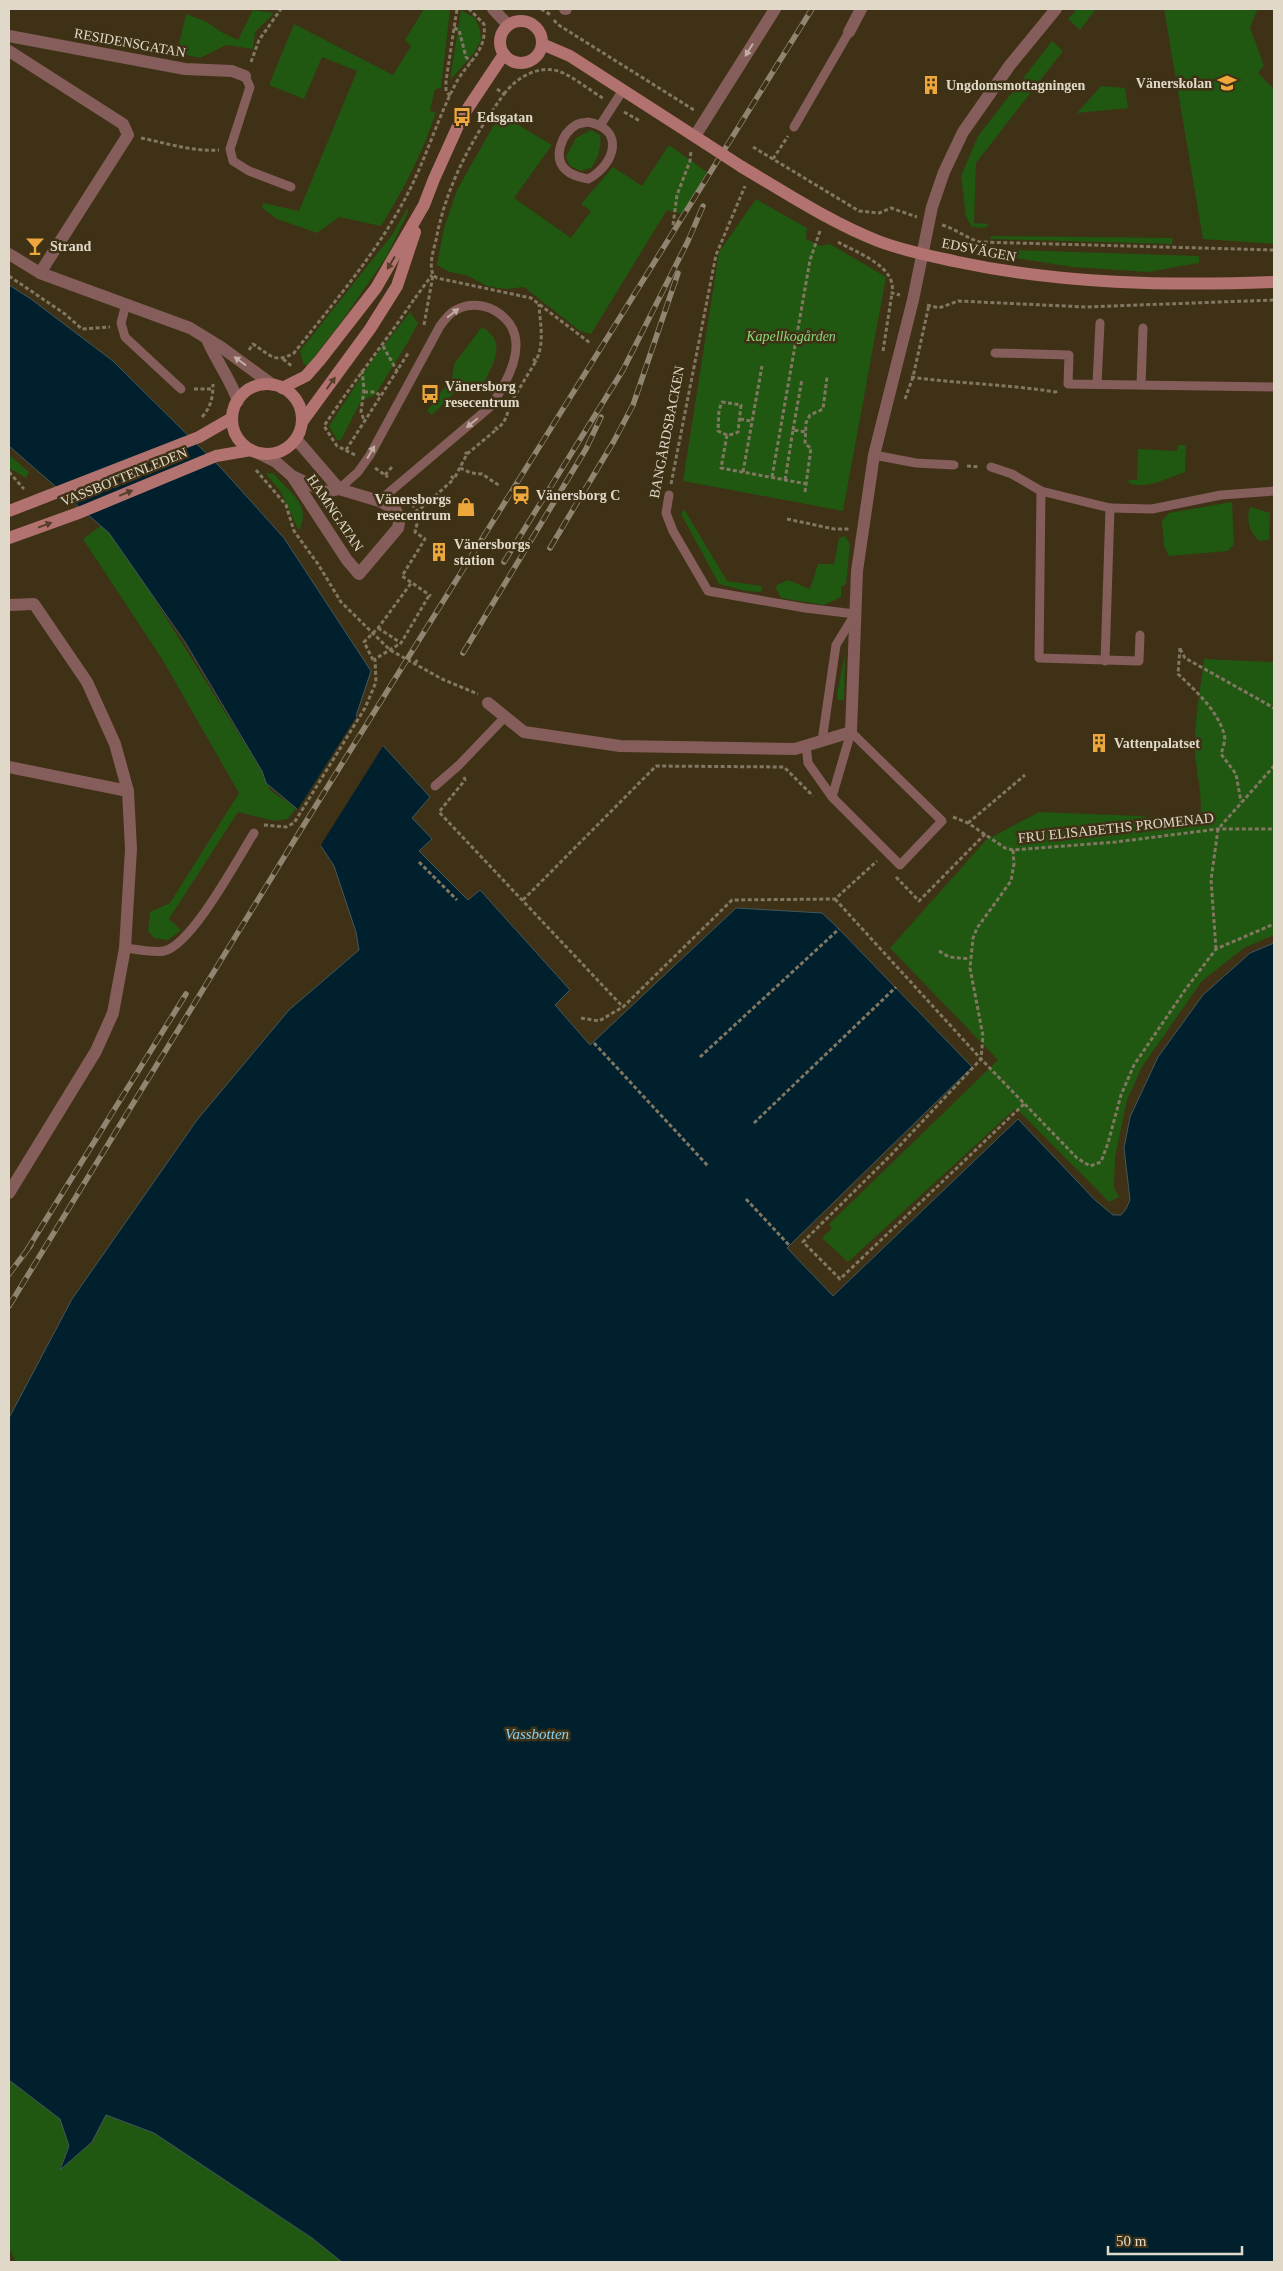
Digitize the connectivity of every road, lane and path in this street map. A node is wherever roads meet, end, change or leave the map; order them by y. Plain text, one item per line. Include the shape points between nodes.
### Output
1 (280, 9) edge
2 (457, 9) edge
3 (469, 9) edge
4 (493, 9) edge
5 (541, 9) edge
6 (775, 9) edge
7 (861, 9) edge
8 (1056, 9) edge
9 (508, 25) junction
10 (454, 28) junction
11 (849, 32) joint
12 (9, 36) edge
13 (542, 44) junction
14 (9, 52) edge
15 (504, 54) junction
16 (471, 62) junction
17 (466, 67) junction
18 (245, 76) junction
19 (486, 80) junction
20 (623, 90) junction
21 (504, 94) junction
22 (450, 96) junction
23 (614, 105) junction
24 (706, 118) junction
25 (601, 124) junction
26 (644, 124) dead end
27 (794, 127) joint
28 (128, 135) junction
29 (700, 140) junction
30 (752, 147) dead end
31 (230, 149) junction
32 (691, 152) dead end
33 (773, 159) junction
34 (745, 186) dead end
35 (291, 187) dead end
36 (424, 206) junction
37 (929, 222) junction
38 (673, 225) dead end
39 (828, 236) dead end
40 (837, 240) dead end
41 (1274, 250) edge
42 (9, 254) edge
43 (922, 254) junction
44 (40, 273) junction
45 (433, 275) junction
46 (9, 276) edge
47 (1274, 282) edge
48 (892, 292) junction
49 (913, 300) junction
50 (1274, 300) edge
51 (126, 304) junction
52 (540, 304) junction
53 (929, 305) junction
54 (1100, 323) dead end
55 (121, 326) junction
56 (1143, 328) dead end
57 (422, 330) dead end
58 (208, 339) junction
59 (590, 343) dead end
60 (383, 346) junction
61 (410, 350) dead end
62 (883, 351) dead end
63 (995, 353) dead end
64 (240, 362) junction
65 (762, 366) dead end
66 (362, 370) junction
67 (397, 371) junction
68 (228, 374) junction
69 (893, 374) junction
70 (828, 377) dead end
71 (913, 377) junction
72 (802, 379) dead end
73 (1068, 384) junction
74 (1097, 384) junction
75 (1141, 385) junction
76 (278, 386) junction
77 (1274, 387) edge
78 (200, 388) dead end
79 (181, 389) dead end
80 (213, 389) junction
81 (348, 389) dead end
82 (364, 392) junction
83 (381, 397) junction
84 (238, 401) junction
85 (232, 418) junction
86 (740, 419) junction
87 (751, 420) junction
88 (364, 421) junction
89 (302, 422) junction
90 (794, 430) junction
91 (212, 431) junction
92 (806, 432) junction
93 (727, 435) junction
94 (296, 439) junction
95 (346, 450) dead end
96 (255, 452) junction
97 (874, 454) junction
98 (954, 465) joint
99 (392, 467) dead end
100 (991, 467) joint
101 (253, 468) dead end
102 (460, 468) junction
103 (9, 472) edge
104 (743, 472) junction
105 (385, 475) dead end
106 (292, 476) junction
107 (772, 477) junction
108 (785, 480) junction
109 (807, 484) junction
110 (500, 486) dead end
111 (339, 489) junction
112 (1041, 491) junction
113 (1274, 491) edge
114 (26, 492) dead end
115 (805, 492) dead end
116 (669, 495) joint
117 (380, 501) junction
118 (425, 505) dead end
119 (1110, 508) junction
120 (9, 511) edge
121 (417, 511) dead end
122 (787, 519) dead end
123 (851, 522) dead end
124 (9, 538) edge
125 (412, 582) junction
126 (9, 605) edge
127 (855, 614) junction
128 (378, 628) junction
129 (373, 632) junction
130 (1140, 635) dead end
131 (401, 643) junction
132 (390, 650) junction
133 (418, 659) dead end
134 (1105, 661) junction
135 (374, 663) junction
136 (415, 663) junction
137 (488, 703) joint
138 (1274, 708) edge
139 (504, 718) junction
140 (851, 732) junction
141 (822, 741) junction
142 (806, 745) junction
143 (459, 765) junction
144 (1274, 766) edge
145 (9, 768) edge
146 (1025, 775) dead end
147 (435, 786) dead end
148 (128, 792) junction
149 (832, 797) junction
150 (818, 800) dead end
151 (1241, 803) junction
152 (942, 822) junction
153 (968, 823) junction
154 (1218, 828) junction
155 (1274, 828) edge
156 (254, 833) joint
157 (985, 834) junction
158 (1013, 850) junction
159 (880, 859) dead end
160 (419, 862) dead end
161 (893, 873) dead end
162 (835, 899) junction
163 (457, 900) dead end
164 (523, 900) junction
165 (1274, 924) edge
166 (839, 929) dead end
167 (126, 948) junction
168 (1216, 949) junction
169 (939, 951) dead end
170 (970, 959) junction
171 (896, 987) dead end
172 (623, 1007) junction
173 (581, 1018) dead end
174 (594, 1043) dead end
175 (700, 1057) dead end
176 (981, 1059) junction
177 (1025, 1103) junction
178 (754, 1124) dead end
179 (708, 1166) dead end
180 (9, 1193) edge
181 (746, 1200) dead end
182 (789, 1245) dead end

1 - 18 path via 259,40
2 - 10 path
3 - 16 path via 484,24 485,34 485,40
4 - 9 street
5 - 24 path via 551,14 557,24
6 -> 24 street
7 - 11 street
8 - 37 street via 1010,65 963,132 944,172
9 - 13 main road via 517,21 532,23 539,30
9 - 15 main road via 500,38
10 - 16 path via 459,30 466,57
10 - 22 path via 446,81 446,91
11 - 27 lane
12 - 18 street, RESIDENSGATAN via 185,69 232,71
13 - 15 main road via 539,53 527,62 517,62
13 - 20 main road via 570,56
14 - 28 street via 123,124
15 - 19 main road
16 - 17 path
17 - 19 path
17 - 22 path
18 - 31 lane via 250,87
19 - 21 path
19 - 36 main road via 456,129
20 - 23 lane
20 - 29 main road
21 - 23 path via 527,74 559,71
21 - 45 path via 461,162 446,197 431,262
22 - 64 path via 408,194 380,243 294,353 278,359 253,344
23 - 25 lane
23 - 26 path
24 - 29 street
25 - 25 lane via 576,124 561,143 559,158 565,170 574,176 588,179 605,165 612,145 610,132
27 - 33 path
28 - 31 path via 205,151
28 - 44 street
29 - 43 main road, EDSVÄGEN, bridge via 840,224 879,241
30 - 33 path
31 - 35 lane via 233,161 249,171
32 - 38 path via 677,195
33 - 37 path via 859,211 879,213 891,208
34 - 116 path, BANGÅRDSBACKEN via 716,255
36 -> 76 main road via 376,288 320,360 306,376
89 -> 36 main road via 397,286
37 - 41 path via 952,228 980,242
37 - 43 street
39 - 107 path via 820,231 810,260
40 - 48 path via 885,270 893,282
42 - 44 street
43 - 47 main road, EDSVÄGEN via 1028,275 1086,281
43 - 49 street
44 - 51 street
45 - 52 path via 531,298
45 - 57 path
45 - 60 path
46 - 55 path via 82,329
48 - 49 path
48 - 62 path
49 - 53 path
49 - 69 street
50 - 53 path via 1086,307 958,300 939,308
51 - 55 lane
51 - 58 street via 190,328
52 - 59 path
52 - 102 path via 541,350 513,398 506,422 466,453
53 - 71 path
54 - 74 lane
55 - 79 lane via 125,336
56 - 75 lane
64 -> 58 street
58 - 68 street via 214,356
60 - 66 path
60 - 67 path
61 - 67 path
63 - 73 lane via 1069,354
64 - 76 street
65 - 87 path
66 - 81 path
66 - 82 path
67 - 83 path
68 - 80 path
68 - 84 street
69 - 71 path
69 - 97 street
70 - 92 path via 823,409 810,415
71 - 73 path via 1055,392
72 - 90 path
73 - 74 lane
74 - 75 lane
75 - 77 lane
76 - 84 main road via 253,388
76 - 89 main road via 298,402
78 - 80 path
80 - 91 path via 204,415
82 - 83 path via 376,392
82 - 88 path via 361,412
83 - 88 path
84 - 85 main road
85 - 91 main road, VASSBOTTENLEDEN
85 - 96 main road via 236,435
86 - 87 path
86 - 93 path via 738,432
86 - 93 path via 741,405 722,402 718,431
87 - 104 path
88 - 95 path
89 - 94 main road
90 - 92 path
90 - 108 path
91 - 120 main road, VASSBOTTENLEDEN
92 - 109 path via 805,444 811,448
93 - 104 path via 722,468
94 - 96 main road via 279,452
94 - 111 street, HAMNGATAN
96 - 106 street, HAMNGATAN via 276,462
124 -> 96 main road, VASSBOTTENLEDEN via 216,456
97 - 98 lane via 916,463
97 - 127 street via 857,571
98 - 100 path
99 - 105 path
100 - 112 lane via 1012,474
101 - 129 path via 286,506 294,531 341,602
102 - 110 path via 482,474
102 - 118 path
103 - 114 path
104 - 107 path
106 - 111 street, HAMNGATAN via 326,492
106 - 117 street, HAMNGATAN via 359,574 398,528 400,518 395,509
107 - 108 path
108 - 109 path
109 - 115 path
111 - 117 street, HAMNGATAN
111 -> 117 lane via 358,472 370,455 440,326 451,313 472,305 499,313 511,325 516,342 513,362 498,396 486,411
112 - 119 lane
112 - 134 lane via 1039,658
113 - 119 lane via 1221,495 1152,509
116 - 127 lane, BANGÅRDSBACKEN via 666,513 673,531 708,591
119 - 134 lane
121 - 125 path via 415,532 425,539 402,576
122 - 123 path via 834,529 850,529
125 - 128 path
125 - 131 path via 431,595
126 - 148 street via 34,604 87,682 115,744
127 - 140 street
127 - 141 lane via 836,645
128 - 129 path
128 - 131 path
129 - 132 path
129 - 135 path via 364,642
130 - 134 lane via 1139,661
131 - 132 path
132 - 135 path via 380,654
132 - 136 path
133 - 136 path
135 - 156 path via 376,682 365,708 294,823 286,827 263,825
136 - 137 path via 477,694
137 - 139 street
138 - 151 path via 1185,658 1180,648 1178,674 1216,717 1225,736 1222,754 1236,774
139 - 142 street via 524,732 620,746 795,749
139 - 143 lane
140 - 141 street
140 - 149 lane
140 - 152 lane
141 - 142 street
142 - 149 lane via 808,764
143 - 147 lane
143 - 164 path via 465,780 440,812
144 - 151 path
145 - 148 street
146 - 153 path
148 - 167 street via 131,848
149 - 152 lane via 900,865
150 - 164 path via 784,768 656,766
151 - 154 path
152 - 153 path, FRU ELISABETHS PROMENAD via 949,816
153 - 157 path, FRU ELISABETHS PROMENAD
154 - 155 path, FRU ELISABETHS PROMENAD
154 - 158 path, FRU ELISABETHS PROMENAD via 1126,841
154 - 168 path via 1211,880
156 - 167 lane via 182,941 164,951
157 - 158 path, FRU ELISABETHS PROMENAD
157 - 161 path via 919,901
158 - 170 path via 1011,881 977,928 972,938
159 - 162 path
160 - 163 path
162 - 172 path via 732,900
162 - 176 path
164 - 172 path
165 - 168 path
166 - 175 path
167 - 180 street via 113,1013 96,1051
168 - 177 path via 1134,1065 1121,1095 1101,1162 1090,1166 1077,1158
169 - 170 path via 949,958
170 - 176 path via 983,1036
171 - 178 path
172 - 173 path via 599,1021
174 - 179 path
176 - 177 path
176 - 177 path via 803,1242 840,1280
181 - 182 path

